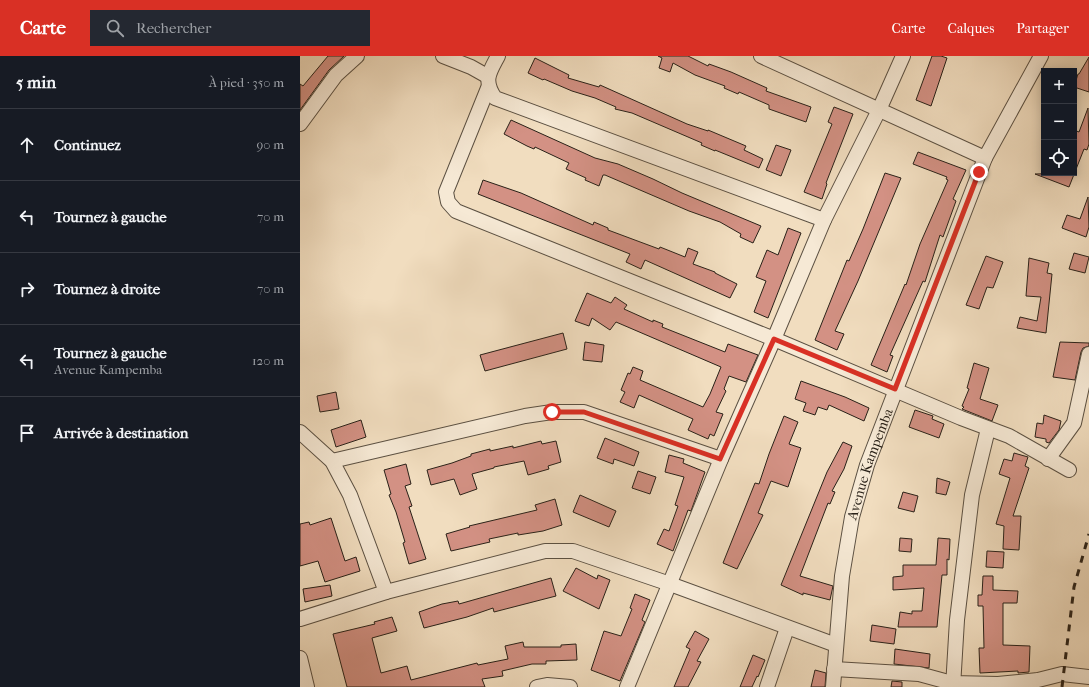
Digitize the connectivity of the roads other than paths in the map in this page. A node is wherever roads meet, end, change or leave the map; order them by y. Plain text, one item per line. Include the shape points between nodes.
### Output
1 (357, 56) edge
2 (443, 56) edge
3 (498, 56) edge
4 (761, 56) edge
5 (903, 56) edge
6 (1041, 56) edge
7 (488, 82) junction
8 (879, 110) junction
9 (300, 124) edge
10 (985, 158) junction
11 (824, 220) junction
12 (774, 339) junction
13 (1089, 354) edge
14 (895, 389) junction
15 (988, 429) junction
16 (300, 432) edge
17 (720, 459) junction
18 (1048, 459) junction
19 (332, 461) junction
20 (1069, 470) dead end
21 (670, 584) junction
22 (386, 592) junction
23 (300, 619) edge
24 (787, 628) junction
25 (836, 645) junction
26 (300, 658) edge
27 (834, 669) junction
28 (1089, 677) edge
29 (1069, 681) edge
30 (952, 685) edge
31 (307, 687) edge
32 (537, 687) edge
33 (570, 687) edge
34 (627, 687) edge
35 (767, 687) edge
36 (833, 687) edge

1 - 9 street via 336,75
2 - 7 street via 471,67
3 - 7 street
4 - 8 street
5 - 8 street
6 - 10 street, Avenue Kampemba
7 - 11 street via 495,98
7 - 12 street via 446,192 448,202 456,211
8 - 10 street
8 - 11 street
10 - 14 street, Avenue Kampemba
11 - 12 street
12 - 14 street
12 - 17 street
13 - 18 street via 1074,423
14 - 15 street
14 - 25 street, Avenue Kampemba via 867,465 852,517 842,576
15 - 18 street via 1009,436
15 - 30 street via 972,495
16 - 19 street
17 - 19 street via 584,412 552,412
17 - 21 street
18 - 20 street
19 - 22 street via 350,495
21 - 22 street via 573,551 545,551
21 - 24 street
21 - 34 street
22 - 23 street
24 - 25 street
24 - 35 street
25 - 27 street, Avenue Kampemba
26 - 31 street
27 - 30 street via 919,674
27 - 36 street, Avenue Kampemba
28 - 29 street
29 - 30 street via 1062,674 1038,680 998,684
32 - 33 street

